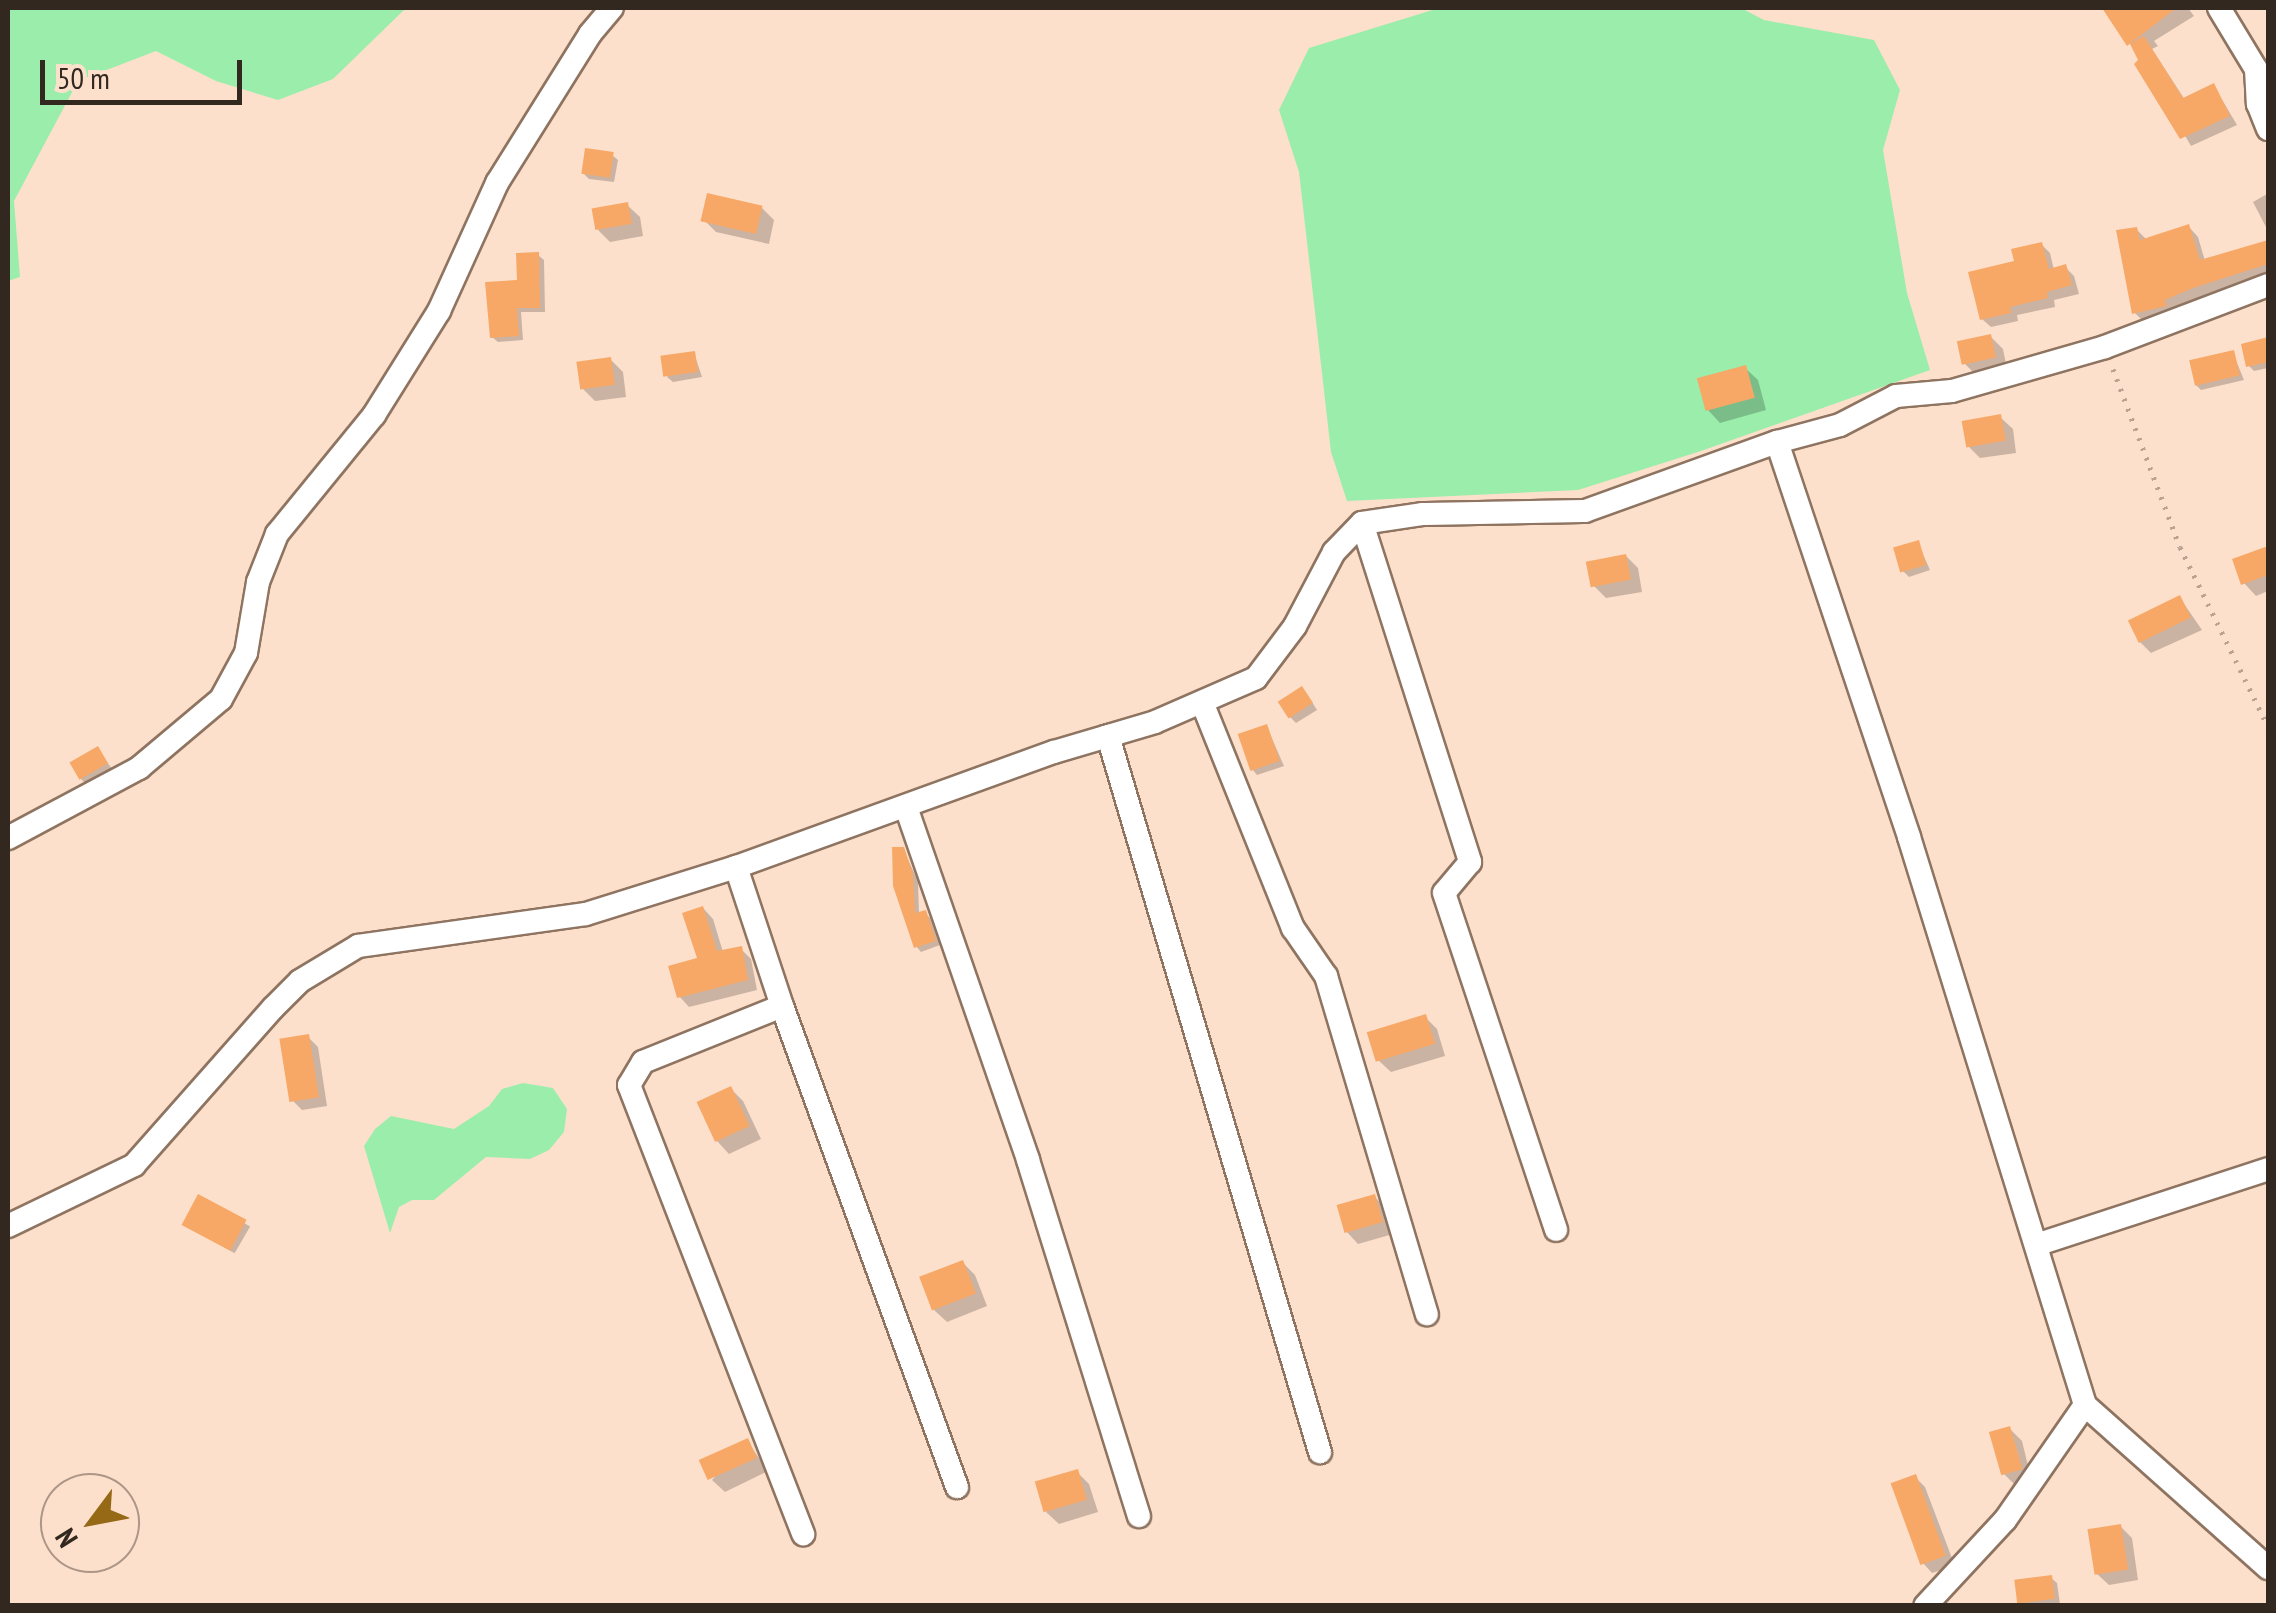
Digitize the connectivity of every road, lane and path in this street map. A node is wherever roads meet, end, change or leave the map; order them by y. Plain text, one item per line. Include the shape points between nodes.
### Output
1 (612, 8) edge
2 (2219, 8) edge
3 (2268, 129) edge
4 (2268, 285) edge
5 (2105, 347) junction
6 (1777, 442) junction
7 (1362, 522) junction
8 (1202, 702) junction
9 (2268, 728) edge
10 (1108, 736) junction
11 (906, 808) junction
12 (8, 838) edge
13 (736, 867) junction
14 (782, 1006) junction
15 (2268, 1169) edge
16 (8, 1226) edge
17 (1556, 1230) dead end
18 (2039, 1244) junction
19 (1427, 1314) dead end
20 (2085, 1405) junction
21 (1320, 1452) dead end
22 (957, 1488) dead end
23 (1138, 1516) dead end
24 (803, 1534) dead end
25 (2268, 1568) edge
26 (1925, 1606) edge

1 - 12 street via 496,183 439,311 374,415 277,534 258,582 246,653 222,699 139,768
2 - 3 street via 2256,69
4 - 5 street
5 - 6 street via 1952,391 1896,396 1840,425
5 - 9 path via 2180,547
6 - 7 street via 1585,511
6 - 18 street
7 - 8 street via 1334,552 1295,626 1256,678
7 - 17 street via 1470,862 1444,893
8 - 10 street
8 - 19 street via 1293,928 1326,976
10 - 11 street
10 - 21 street
11 - 13 street
11 - 23 street via 1028,1160
13 - 14 street
13 - 16 street via 586,914 358,946 286,994 134,1166
14 - 22 street
14 - 24 street via 643,1062 629,1086
15 - 18 street
18 - 20 street
20 - 25 street
20 - 26 street via 2006,1520

